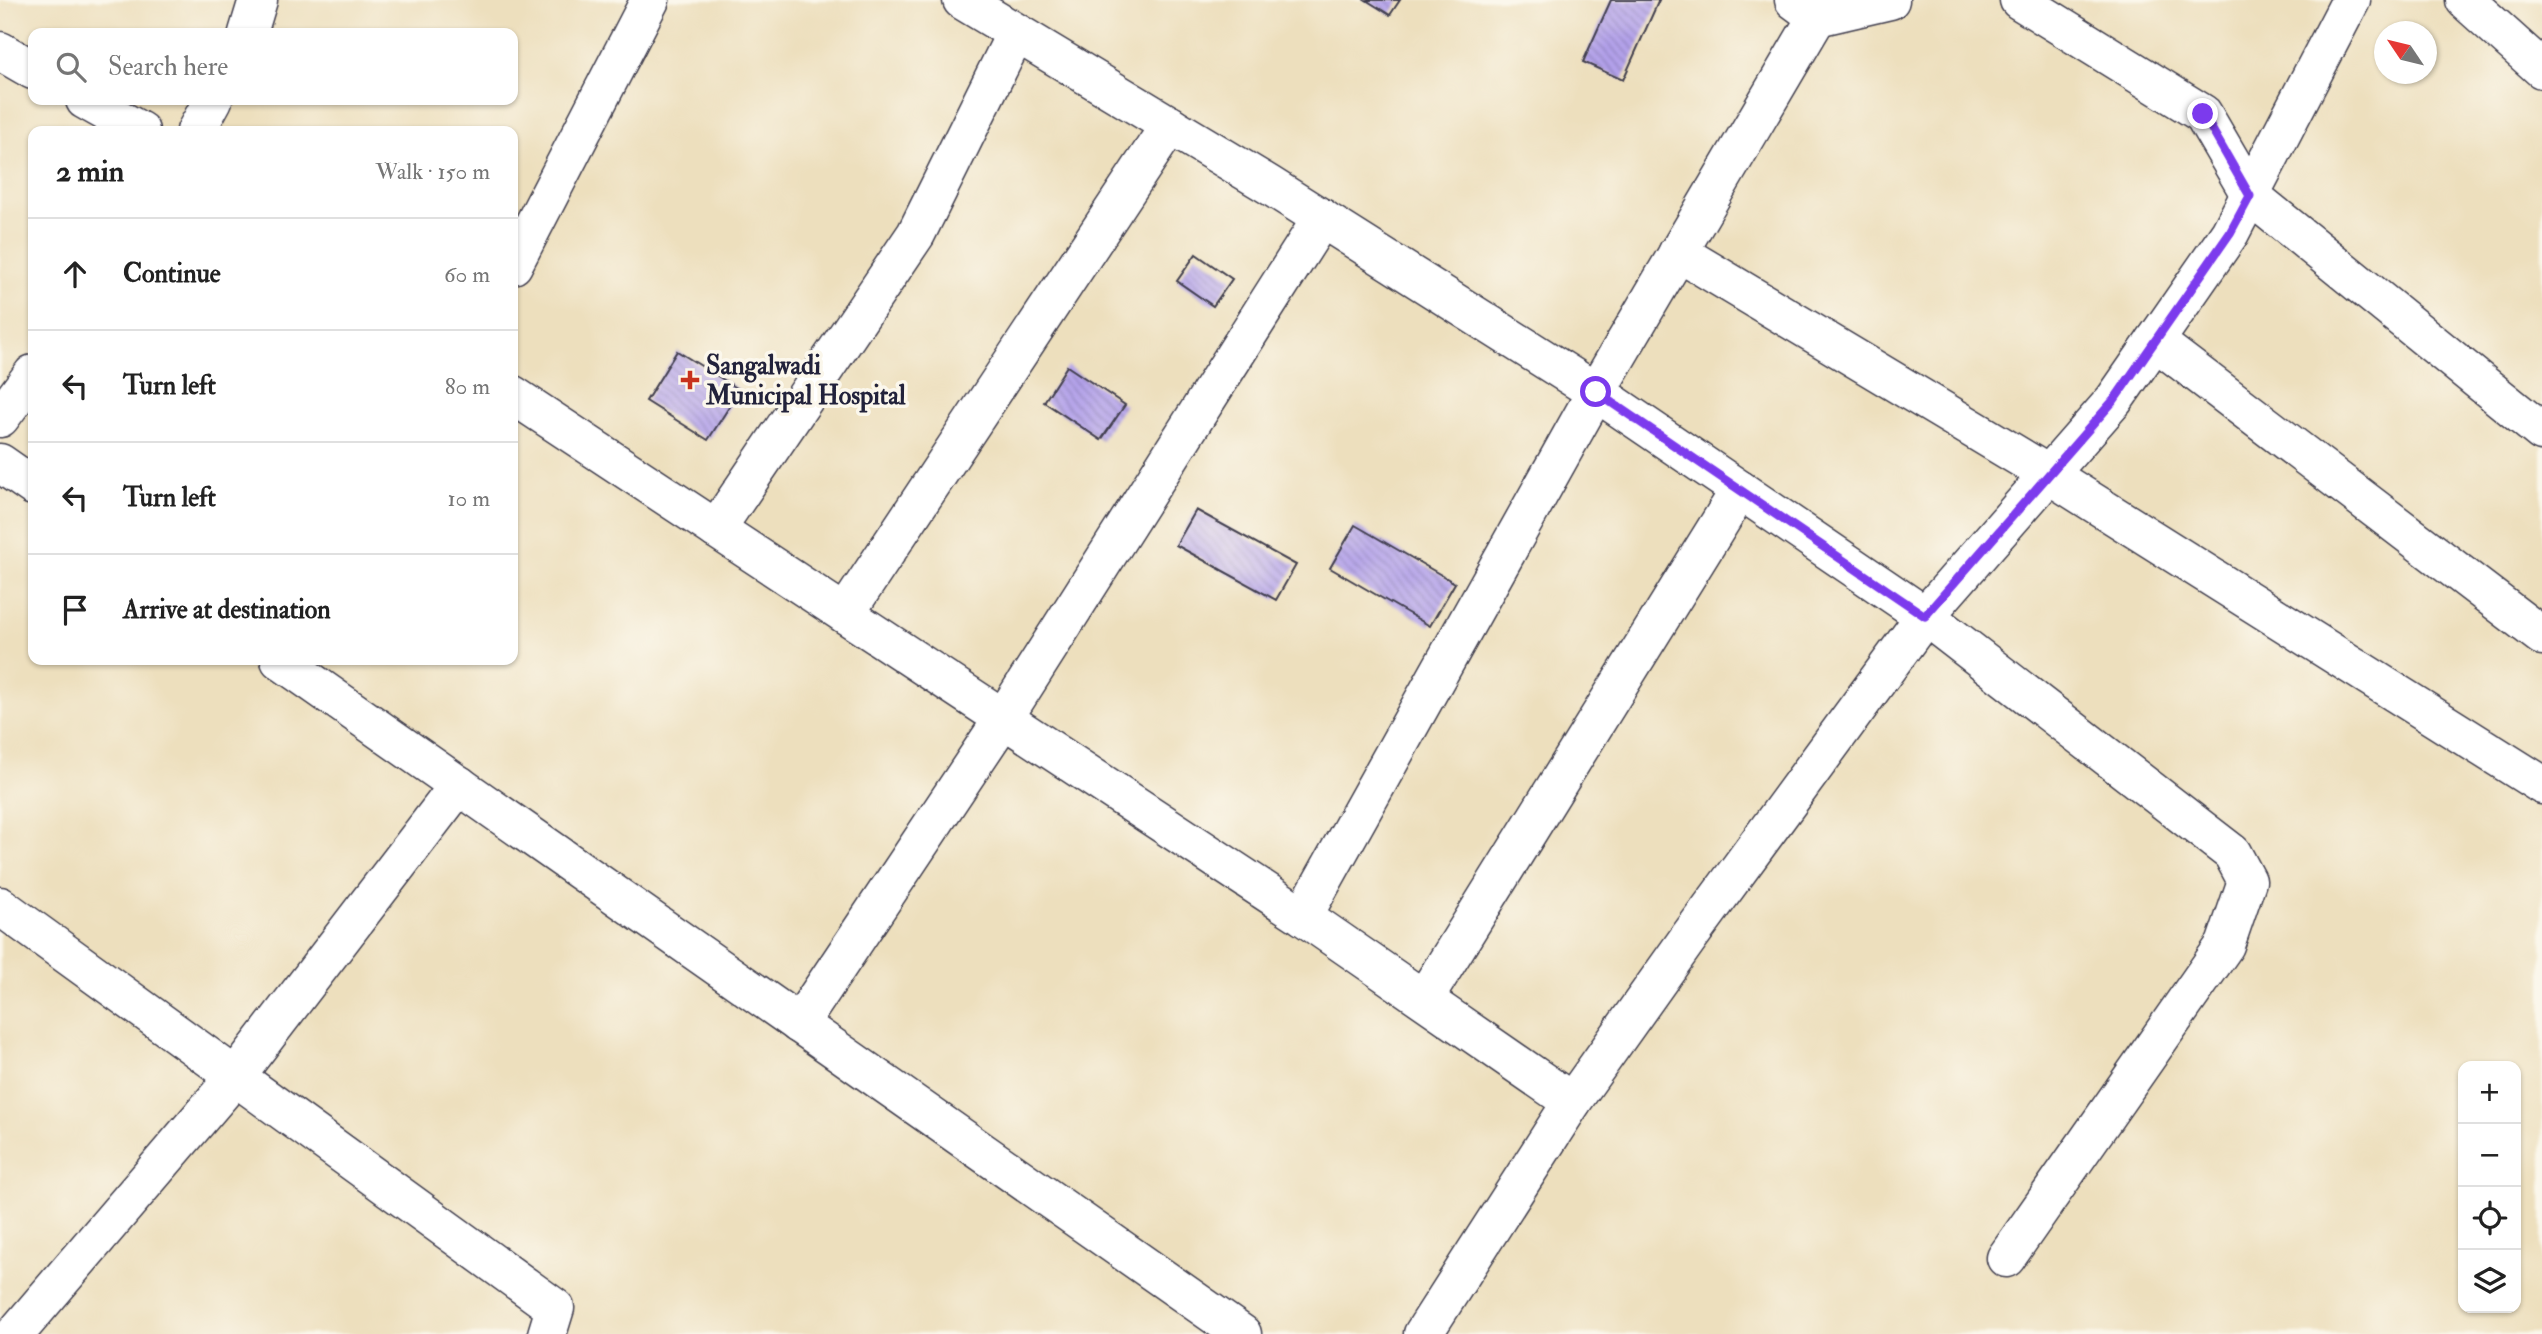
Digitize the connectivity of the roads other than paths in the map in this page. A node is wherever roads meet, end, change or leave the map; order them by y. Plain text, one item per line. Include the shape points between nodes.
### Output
1 (258, 0) edge
2 (650, 0) edge
3 (962, 0) edge
4 (1890, 0) edge
5 (2019, 0) edge
6 (2351, 0) edge
7 (2465, 0) edge
8 (1806, 8) edge
9 (250, 28) edge
10 (1016, 33) junction
11 (0, 51) edge
12 (28, 67) edge
13 (2542, 69) edge
14 (94, 105) edge
15 (211, 105) edge
16 (1170, 125) junction
17 (131, 126) edge
18 (199, 126) edge
19 (2250, 196) junction
20 (1322, 218) junction
21 (1678, 252) junction
22 (518, 255) edge
23 (2155, 341) junction
24 (28, 381) edge
25 (1596, 392) junction
26 (518, 398) edge
27 (0, 418) edge
28 (2542, 432) edge
29 (0, 463) edge
30 (2048, 474) junction
31 (28, 483) edge
32 (1740, 490) junction
33 (716, 529) junction
34 (845, 614) junction
35 (1925, 616) junction
36 (2542, 636) edge
37 (287, 665) edge
38 (1003, 719) junction
39 (459, 785) junction
40 (2542, 785) edge
41 (0, 906) edge
42 (1303, 916) junction
43 (1424, 999) junction
44 (799, 1024) junction
45 (235, 1077) junction
46 (1573, 1101) junction
47 (2006, 1258) dead end
48 (15, 1334) edge
49 (547, 1334) edge
50 (1242, 1334) edge
51 (1423, 1334) edge

1 - 9 street
2 - 22 street
3 - 10 street
4 - 8 street
5 - 19 street via 2203,114
6 - 19 street
7 - 13 street
8 - 21 street
10 - 16 street
10 - 33 street via 916,234
11 - 12 street
14 - 17 street
15 - 18 street
16 - 20 street
16 - 34 street
19 - 23 street via 2230,233
19 - 28 street
20 - 25 street
20 - 38 street
21 - 25 street
21 - 30 street
23 - 30 street via 2114,400
23 - 36 street
24 - 27 street
25 - 32 street
25 - 42 street
26 - 33 street
29 - 31 street
30 - 35 street
30 - 40 street
32 - 35 street
32 - 43 street
33 - 34 street
34 - 38 street
35 - 46 street
35 - 47 street via 2232,853 2248,881 2225,945
37 - 39 street
38 - 42 street
38 - 44 street
39 - 44 street
39 - 45 street
41 - 45 street
42 - 43 street
43 - 46 street
44 - 50 street
45 - 48 street
45 - 49 street via 555,1308
46 - 51 street

